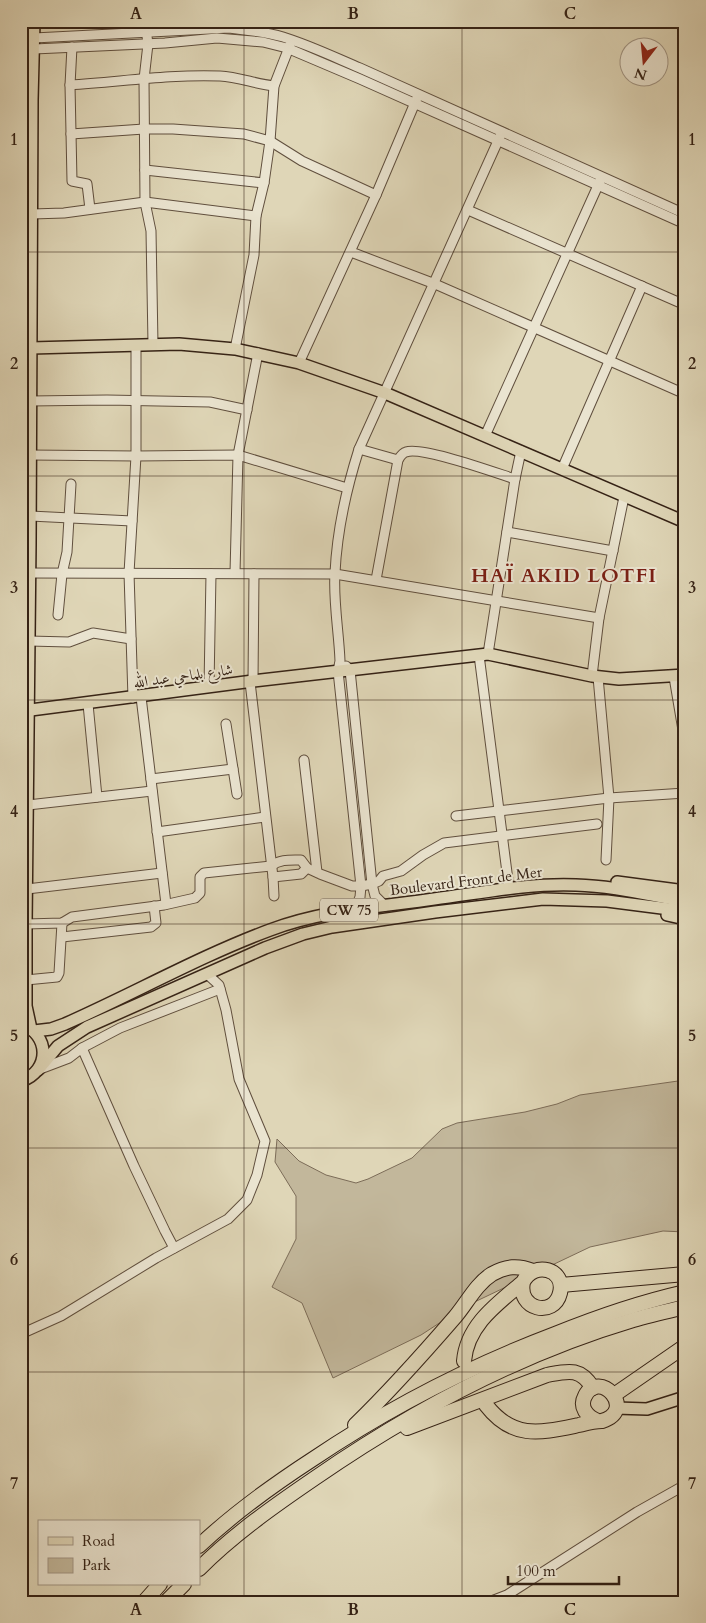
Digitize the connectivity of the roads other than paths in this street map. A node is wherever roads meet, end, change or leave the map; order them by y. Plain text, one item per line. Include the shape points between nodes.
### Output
1 (34, 21) edge
2 (41, 21) edge
3 (145, 21) edge
4 (146, 32) junction
5 (34, 40) junction
6 (148, 44) junction
7 (290, 44) junction
8 (72, 48) junction
9 (144, 79) junction
10 (70, 85) junction
11 (274, 86) junction
12 (416, 99) junction
13 (144, 129) junction
14 (71, 134) junction
15 (501, 136) junction
16 (270, 141) junction
17 (145, 170) junction
18 (600, 181) junction
19 (264, 183) junction
20 (376, 195) junction
21 (145, 202) junction
22 (90, 209) junction
23 (468, 210) junction
24 (32, 214) junction
25 (685, 214) edge
26 (256, 216) junction
27 (685, 224) edge
28 (350, 252) junction
29 (567, 254) junction
30 (435, 284) junction
31 (642, 286) junction
32 (685, 305) edge
33 (533, 327) junction
34 (153, 344) junction
35 (136, 345) junction
36 (26, 349) edge
37 (235, 349) junction
38 (258, 353) junction
39 (610, 361) junction
40 (299, 363) junction
41 (385, 394) junction
42 (685, 394) edge
43 (135, 401) junction
44 (30, 402) junction
45 (247, 410) junction
46 (485, 436) junction
47 (360, 449) junction
48 (521, 452) junction
49 (30, 455) junction
50 (238, 455) junction
51 (136, 456) junction
52 (398, 460) junction
53 (562, 469) junction
54 (515, 479) junction
55 (71, 484) dead end
56 (347, 488) junction
57 (624, 496) junction
58 (30, 516) junction
59 (69, 518) junction
60 (132, 521) junction
61 (685, 522) edge
62 (507, 532) junction
63 (613, 551) junction
64 (28, 573) junction
65 (235, 573) junction
66 (62, 574) junction
67 (129, 574) junction
68 (211, 574) junction
69 (254, 574) junction
70 (335, 574) junction
71 (376, 580) junction
72 (496, 600) junction
73 (58, 615) dead end
74 (599, 618) junction
75 (131, 639) junction
76 (28, 641) junction
77 (484, 655) junction
78 (343, 667) junction
79 (595, 676) junction
80 (679, 676) edge
81 (251, 682) junction
82 (209, 687) junction
83 (137, 697) junction
84 (88, 704) junction
85 (25, 711) edge
86 (226, 724) dead end
87 (685, 742) edge
88 (304, 760) dead end
89 (233, 769) junction
90 (151, 779) junction
91 (152, 791) junction
92 (685, 793) edge
93 (237, 794) dead end
94 (97, 797) junction
95 (610, 798) junction
96 (28, 805) junction
97 (500, 810) junction
98 (456, 816) dead end
99 (265, 817) junction
100 (597, 824) dead end
101 (157, 832) junction
102 (503, 835) junction
103 (606, 860) dead end
104 (271, 866) junction
105 (307, 868) junction
106 (317, 872) junction
107 (162, 873) junction
108 (273, 877) junction
109 (372, 884) junction
110 (558, 885) junction
111 (361, 886) junction
112 (27, 888) junction
113 (509, 888) junction
114 (685, 892) edge
115 (274, 896) dead end
116 (607, 901) junction
117 (685, 901) edge
118 (166, 904) junction
119 (154, 906) junction
120 (385, 906) junction
121 (355, 910) junction
122 (685, 911) edge
123 (685, 919) edge
124 (62, 923) junction
125 (26, 924) junction
126 (62, 938) junction
127 (207, 974) junction
128 (26, 980) junction
129 (220, 989) junction
130 (29, 1028) edge
131 (82, 1048) junction
132 (38, 1070) junction
133 (21, 1081) edge
134 (174, 1248) junction
135 (532, 1271) junction
136 (685, 1274) edge
137 (523, 1282) junction
138 (560, 1285) junction
139 (685, 1292) edge
140 (499, 1304) junction
141 (531, 1305) junction
142 (685, 1307) edge
143 (21, 1334) edge
144 (685, 1346) edge
145 (464, 1361) dead end
146 (592, 1388) junction
147 (685, 1397) edge
148 (615, 1402) junction
149 (583, 1404) junction
150 (486, 1405) dead end
151 (598, 1420) junction
152 (555, 1430) junction
153 (337, 1442) junction
154 (362, 1445) junction
155 (685, 1485) edge
156 (200, 1545) edge
157 (200, 1568) edge
158 (158, 1586) edge
159 (182, 1586) edge
160 (144, 1602) edge
161 (166, 1602) edge
162 (489, 1602) edge

1 - 5 main road
2 - 5 main road
3 - 4 street
4 - 5 street
4 - 6 street
4 - 7 street via 229,28 254,31
5 - 8 street
5 - 24 main road
6 - 7 street via 217,38
6 - 8 street
6 - 9 street
7 - 11 street
7 - 12 street
8 - 10 street
9 - 10 street
9 - 11 street via 224,76
9 - 13 street
10 - 14 street
11 - 16 street
12 - 15 street
12 - 20 street
13 - 14 street
13 - 16 street via 244,134
13 - 17 street
14 - 22 street via 72,181 87,184
15 - 18 street
15 - 23 street
16 - 19 street
16 - 20 street via 302,161
17 - 19 street
17 - 21 street
18 - 25 street
18 - 27 street
18 - 29 street
19 - 26 street
20 - 28 street
21 - 22 street
21 - 26 street
21 - 34 street via 151,231
22 - 24 street
23 - 29 street
23 - 30 street
24 - 36 main road
26 - 37 street via 254,255
28 - 30 street
28 - 40 street
29 - 31 street
29 - 33 street
30 - 33 street
30 - 41 street
31 - 32 street
31 - 39 street
33 - 39 street
33 - 46 street
34 - 35 main road
34 - 37 main road
35 - 36 main road
35 - 43 street
36 - 44 main road
37 - 38 main road
38 - 40 main road
38 - 45 street
39 - 42 street
39 - 53 street
40 - 41 main road
41 - 46 main road
41 - 47 street
43 - 44 street
43 - 45 street via 210,402
43 - 51 street
44 - 49 main road
45 - 50 street
46 - 48 main road
47 - 52 street
47 - 56 street
48 - 53 main road
48 - 54 street
49 - 51 street
49 - 58 main road
50 - 51 street
50 - 56 street
50 - 65 street
51 - 60 street
52 - 54 street via 407,451 425,452
52 - 71 street
53 - 57 main road
54 - 62 street
55 - 59 street
56 - 70 street via 340,519
57 - 61 main road
57 - 63 street
58 - 59 street
58 - 64 main road
59 - 60 street
59 - 66 street
60 - 67 street
62 - 63 street
62 - 72 street
63 - 74 street
64 - 66 street
64 - 76 main road
65 - 68 street
65 - 69 street
66 - 67 street
66 - 73 street
67 - 68 street
67 - 75 street
68 - 82 street
69 - 70 street
69 - 81 street
70 - 71 street
70 - 78 street
71 - 72 street
72 - 74 street
72 - 77 street
74 - 79 street
75 - 76 street via 93,633 68,642
75 - 83 street
76 - 85 main road
77 - 78 main road, شارع بلماحي عبد الله
77 - 79 main road, شارع بلماحي عبد الله
77 - 97 street
78 - 81 main road, شارع بلماحي عبد الله
78 - 109 street
78 - 111 street
79 - 80 main road, شارع بلماحي عبد الله via 619,679
79 - 95 street
80 - 87 street
81 - 82 main road, شارع بلماحي عبد الله
81 - 99 street
82 - 83 main road, شارع بلماحي عبد الله
83 - 84 main road, شارع بلماحي عبد الله
83 - 90 street
84 - 85 main road, شارع بلماحي عبد الله
84 - 94 street
85 - 96 main road
86 - 89 street
88 - 106 street
89 - 90 street
89 - 93 street
90 - 91 street
91 - 94 street
91 - 101 street
92 - 95 street
94 - 96 street
95 - 97 street
95 - 103 street
96 - 112 main road
97 - 98 street
97 - 102 street
99 - 101 street
99 - 104 street
100 - 102 street
101 - 107 street
102 - 109 street via 444,843 401,871 383,876
102 - 113 street
104 - 105 street via 276,862 301,860
104 - 108 street
104 - 118 street via 204,873 197,897
105 - 106 street
105 - 108 street via 301,874
106 - 111 street via 352,886
107 - 112 street
107 - 118 street
108 - 115 street
109 - 111 street
109 - 120 street via 375,896
110 - 113 main road, Boulevard Front de Mer / CW 75
110 - 114 main road via 605,880
110 - 117 main road, Boulevard Front de Mer / CW 75 via 596,886
111 - 121 street
112 - 125 main road
113 - 120 main road, Boulevard Front de Mer / CW 75
116 - 122 main road, CW 75
116 - 123 main road
116 - 127 main road, CW 75 via 534,900 332,927 264,948
118 - 119 street
119 - 124 street via 72,917
119 - 126 street via 156,923 151,927
120 - 121 main road, Boulevard Front de Mer / CW 75
121 - 130 main road, Boulevard Front de Mer / CW 75 via 312,917 271,929 64,1024 51,1029
124 - 125 street
124 - 126 street
125 - 128 main road
126 - 128 street via 57,978
127 - 129 street
127 - 132 main road, CW 75 via 75,1034 58,1046
128 - 130 main road
129 - 131 street via 120,1028
129 - 134 street via 239,1079 265,1141 248,1200 228,1219
130 - 132 main road via 38,1036 43,1050
131 - 132 street via 69,1058
131 - 134 street
132 - 133 main road
134 - 143 street via 61,1316
135 - 137 highway
135 - 138 highway via 552,1272
135 - 153 highway via 517,1266 503,1268 480,1284 456,1316 383,1397
136 - 138 highway
137 - 140 highway
137 - 141 highway via 522,1293
138 - 141 highway via 560,1295 550,1306 540,1308
139 - 153 highway via 598,1317 500,1355 428,1390
140 - 141 highway via 515,1301
140 - 145 highway via 475,1328 464,1351
142 - 154 highway via 633,1320 500,1371
144 - 148 highway
146 - 148 highway via 602,1387 611,1391
146 - 149 highway
146 - 154 highway via 577,1373 568,1371 547,1375
147 - 148 main road via 646,1409
148 - 151 highway via 614,1413 607,1419
149 - 151 highway via 589,1417
149 - 152 highway
150 - 152 highway via 494,1416 517,1430
151 - 152 highway
153 - 156 highway via 267,1489
154 - 157 highway via 264,1512
155 - 162 street via 507,1595
158 - 160 highway
159 - 161 highway

